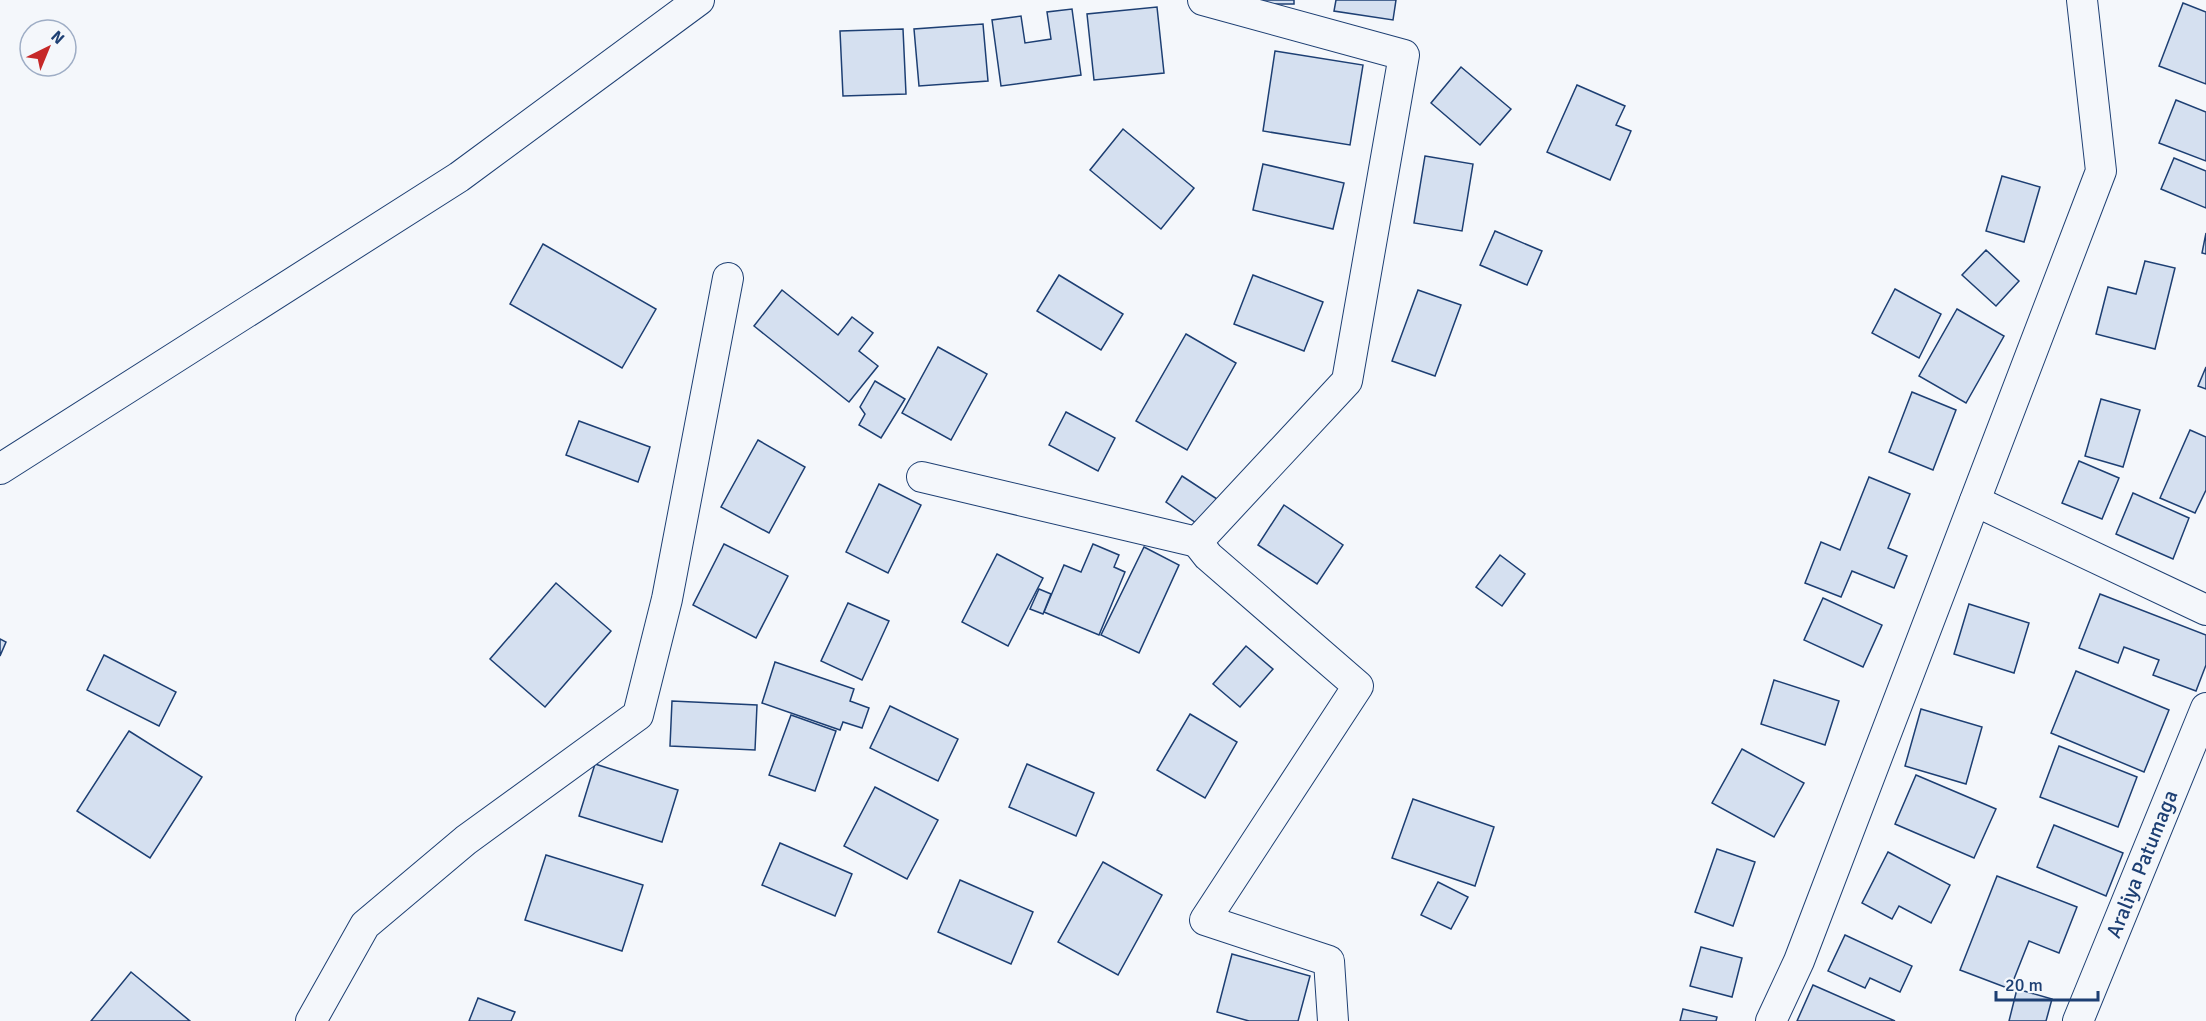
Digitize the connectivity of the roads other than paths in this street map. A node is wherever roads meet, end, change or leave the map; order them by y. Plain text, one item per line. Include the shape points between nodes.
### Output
1 (699, 0) edge
2 (1203, 0) edge
3 (2082, 0) edge
4 (728, 278) dead end
5 (0, 469) edge
6 (922, 477) dead end
7 (1975, 501) junction
8 (1197, 542) junction
9 (2206, 610) edge
10 (2206, 708) edge
11 (311, 1021) edge
12 (1333, 1021) edge
13 (1771, 1021) edge
14 (2078, 1021) edge

1 - 5 street via 459,177
2 - 8 street via 1404,55 1347,381
3 - 7 street via 2101,171
4 - 11 street via 667,599 638,715 474,833 365,925
6 - 8 street
7 - 9 street
7 - 13 street via 1799,961
8 - 12 street via 1208,556 1358,686 1205,920 1329,961
10 - 14 street, Araliya Patumaga

